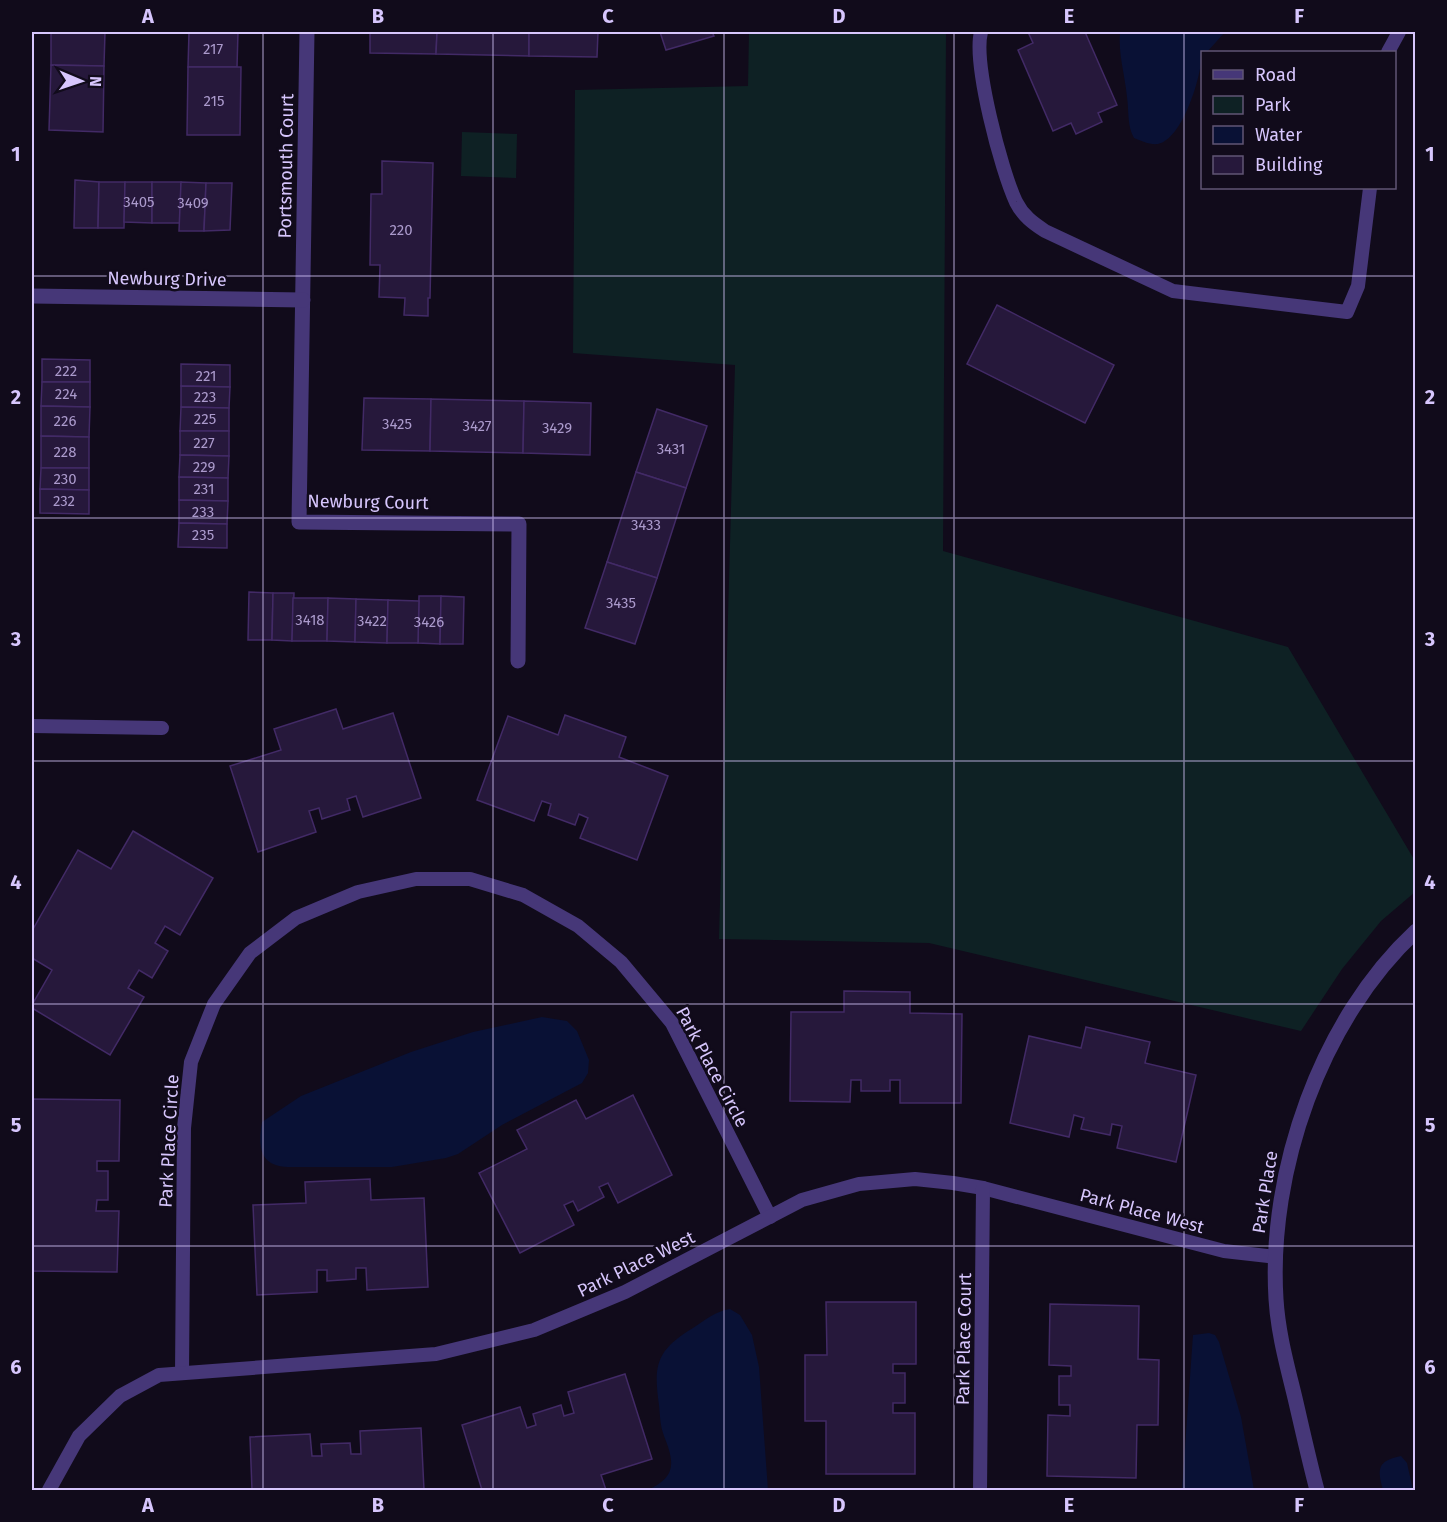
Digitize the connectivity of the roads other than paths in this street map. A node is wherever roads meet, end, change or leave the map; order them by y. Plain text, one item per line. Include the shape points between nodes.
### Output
1 (307, 32) edge
2 (981, 32) edge
3 (1399, 32) edge
4 (1389, 51) edge
5 (1370, 189) edge
6 (32, 296) edge
7 (303, 300) junction
8 (518, 661) dead end
9 (32, 726) edge
10 (162, 728) dead end
11 (1416, 931) edge
12 (983, 1188) junction
13 (770, 1217) junction
14 (1276, 1257) junction
15 (182, 1373) junction
16 (49, 1491) edge
17 (980, 1491) edge
18 (1317, 1491) edge

1 - 7 street, Portsmouth Court
2 - 5 lane via 980,66 996,143 1017,203 1029,221 1173,291 1347,312 1358,286
3 - 4 lane
6 - 7 street, Newburg Drive
7 - 8 street, Newburg Court via 299,522 519,524
9 - 10 lane
11 - 14 street, Park Place via 1397,948 1352,1007 1317,1077 1294,1135 1281,1200
12 - 13 lane, Park Place West via 915,1179 859,1184 802,1200
12 - 14 lane, Park Place West via 1224,1251
12 - 17 lane, Park Place Court
13 - 15 lane, Park Place West via 625,1293 534,1330 436,1354
13 - 15 lane, Park Place Circle via 672,1023 621,962 578,926 523,895 470,879 416,879 358,892 296,918 250,953 214,1004 191,1062 184,1128
14 - 18 street, Park Place via 1282,1344
15 - 16 lane, Park Place West via 159,1375 120,1396 79,1436

